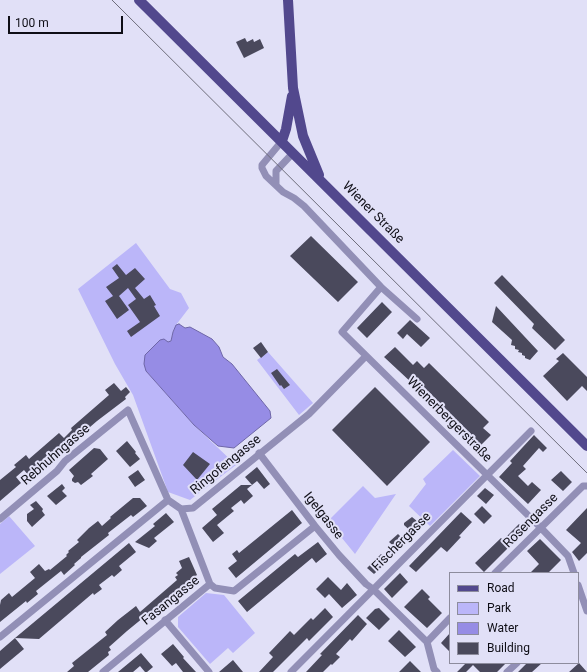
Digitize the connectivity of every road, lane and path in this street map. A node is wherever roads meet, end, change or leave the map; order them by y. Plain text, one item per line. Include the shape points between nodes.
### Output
1 (139, 0) edge
2 (288, 0) edge
3 (293, 88) junction
4 (282, 142) junction
5 (293, 153) junction
6 (321, 181) junction
7 (276, 186) junction
8 (381, 287) junction
9 (417, 319) dead end
10 (366, 356) junction
11 (531, 430) dead end
12 (587, 446) edge
13 (259, 453) junction
14 (487, 475) junction
15 (585, 486) edge
16 (168, 500) junction
17 (181, 509) junction
18 (0, 518) edge
19 (315, 526) junction
20 (541, 528) junction
21 (496, 572) edge
22 (574, 572) edge
23 (210, 584) junction
24 (579, 587) edge
25 (372, 589) junction
26 (586, 601) edge
27 (587, 611) edge
28 (449, 619) edge
29 (165, 620) junction
30 (0, 637) edge
31 (426, 642) junction
32 (515, 664) edge
33 (103, 672) edge
34 (209, 672) edge
35 (291, 672) edge
36 (437, 672) edge
37 (507, 672) edge

1 - 4 main road, Wiener Straße
2 - 3 main road
3 - 4 main road
3 - 6 main road via 303,136
4 - 5 main road, Wiener Straße
4 - 7 street via 262,165 266,176
5 - 6 main road, Wiener Straße
5 - 7 street via 276,171
6 - 12 main road, Wiener Straße
7 - 8 street via 304,206
8 - 9 street
8 - 10 street, Wienerbergerstraße via 342,332
10 - 13 street, Ringofengasse via 309,414
10 - 14 street, Wienerbergerstraße
11 - 14 street, Fischergasse
13 - 17 street, Ringofengasse via 193,508
13 - 19 street, Igelgasse
14 - 20 street, Wienerbergerstraße
14 - 25 street, Fischergasse
15 - 20 street, Rosengasse
16 - 17 street
16 - 18 street, Rebhuhngasse via 128,410
16 - 30 street
17 - 23 street
19 - 23 street, Fasangasse via 234,590 215,588
19 - 25 street, Igelgasse
20 - 21 street, Rosengasse
20 - 22 street, Wienerbergerstraße via 568,556
23 - 29 street, Fasangasse
24 - 26 street
25 - 31 street, Igelgasse
25 - 35 street, Fischergasse
26 - 27 street
28 - 31 street
29 - 33 street, Fasangasse
29 - 34 street
31 - 36 street
32 - 37 street

